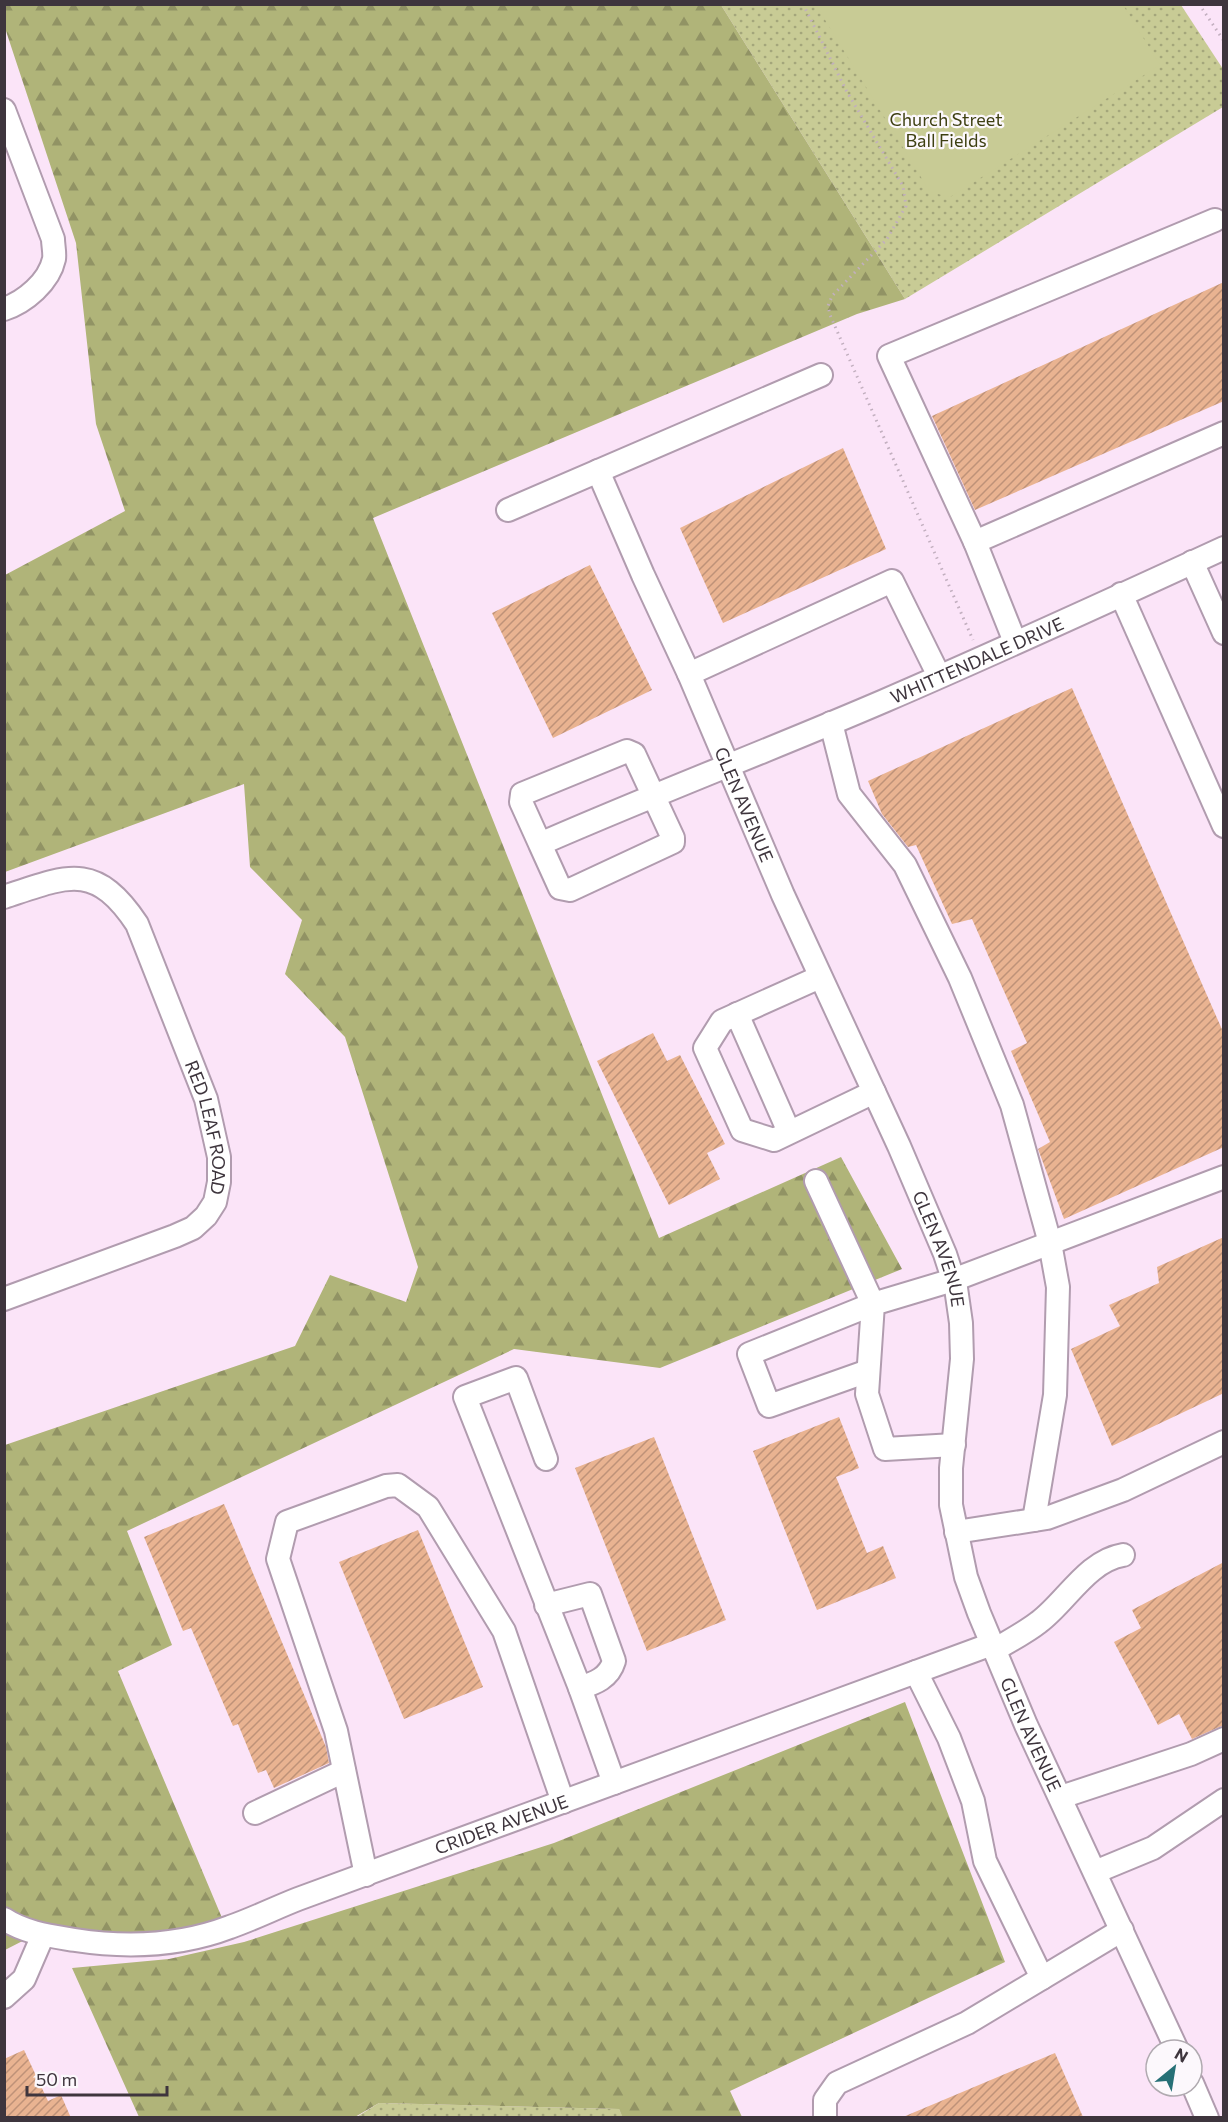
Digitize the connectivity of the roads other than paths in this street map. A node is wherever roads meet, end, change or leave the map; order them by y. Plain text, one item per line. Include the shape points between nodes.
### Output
1 (4, 110) edge
2 (1215, 220) dead end
3 (4, 309) edge
4 (821, 375) dead end
5 (1224, 433) edge
6 (598, 471) junction
7 (508, 510) dead end
8 (975, 542) junction
9 (1224, 548) edge
10 (1192, 562) junction
11 (1121, 594) junction
12 (1224, 633) edge
13 (1016, 642) junction
14 (689, 674) junction
15 (939, 676) junction
16 (831, 723) junction
17 (727, 764) junction
18 (654, 794) junction
19 (1224, 826) edge
20 (540, 844) junction
21 (4, 897) edge
22 (820, 977) junction
23 (736, 1014) junction
24 (873, 1092) junction
25 (789, 1132) junction
26 (1224, 1177) edge
27 (816, 1181) dead end
28 (1050, 1243) junction
29 (953, 1280) junction
30 (4, 1299) edge
31 (873, 1304) junction
32 (868, 1371) junction
33 (1224, 1442) edge
34 (954, 1445) junction
35 (546, 1459) dead end
36 (1034, 1520) junction
37 (956, 1532) junction
38 (1122, 1555) dead end
39 (546, 1605) junction
40 (993, 1647) junction
41 (916, 1672) junction
42 (579, 1688) junction
43 (1224, 1739) edge
44 (344, 1771) junction
45 (614, 1783) junction
46 (1060, 1797) junction
47 (1224, 1800) edge
48 (563, 1802) junction
49 (255, 1813) dead end
50 (1095, 1872) junction
51 (366, 1875) junction
52 (4, 1919) edge
53 (1122, 1930) junction
54 (44, 1935) junction
55 (1042, 1978) junction
56 (4, 1997) edge
57 (1172, 2038) edge
58 (1198, 2098) edge
59 (825, 2118) edge
60 (1207, 2118) edge

1 - 3 street via 53,239 54,259 46,277 18,304
2 - 8 street via 889,356
4 - 6 street
5 - 8 street
6 - 7 street
6 - 14 street, GLEN AVENUE
8 - 13 street
9 - 10 street, WHITTENDALE DRIVE
10 - 11 street, WHITTENDALE DRIVE
10 - 12 street
11 - 13 street, WHITTENDALE DRIVE
11 - 19 street
13 - 15 street, WHITTENDALE DRIVE
14 - 15 street via 892,580
14 - 17 street, GLEN AVENUE
15 - 16 street, WHITTENDALE DRIVE
16 - 17 street, WHITTENDALE DRIVE
16 - 28 street via 849,794 905,865 960,978 1012,1105
17 - 18 street, WHITTENDALE DRIVE
17 - 22 street, GLEN AVENUE
18 - 20 street, WHITTENDALE DRIVE
18 - 20 street via 634,754 627,752 522,794 521,802
18 - 20 street via 673,843 590,882 570,890 560,888
21 - 30 street, RED LEAF ROAD via 76,879 96,881 125,906 137,924 206,1099 219,1157 215,1202 193,1227
22 - 23 street
22 - 24 street, GLEN AVENUE
23 - 25 street
23 - 25 street via 722,1021 705,1048 737,1120 742,1130 774,1140
24 - 25 street
24 - 29 street, GLEN AVENUE via 931,1219
26 - 28 street
27 - 31 street
28 - 29 street
28 - 36 street via 1058,1287 1055,1395
29 - 31 street
29 - 34 street, GLEN AVENUE via 961,1323 962,1359
31 - 32 street
31 - 32 street via 749,1354 769,1406
32 - 34 street via 867,1394 885,1449
33 - 36 street via 1123,1490
34 - 37 street, GLEN AVENUE via 951,1505
35 - 39 street via 516,1378 465,1397
36 - 37 street
37 - 40 street, GLEN AVENUE via 966,1577
38 - 40 street, CRIDER AVENUE via 1109,1557 1038,1623
39 - 42 street
39 - 42 street via 590,1593 614,1661 605,1677
40 - 41 street, CRIDER AVENUE
40 - 46 street, GLEN AVENUE
41 - 45 street, CRIDER AVENUE
41 - 55 street via 949,1738 973,1801 985,1861
42 - 45 street
43 - 46 street via 1191,1754
44 - 48 street via 336,1731 278,1559 287,1522 398,1485 428,1508 504,1631
44 - 49 street
44 - 51 street
45 - 48 street, CRIDER AVENUE
46 - 50 street, GLEN AVENUE
47 - 50 street via 1153,1848
48 - 51 street, CRIDER AVENUE
50 - 53 street, GLEN AVENUE
51 - 54 street, CRIDER AVENUE via 230,1928 186,1940 135,1946
52 - 54 street, CRIDER AVENUE
53 - 55 street
53 - 57 street, GLEN AVENUE
54 - 56 street via 24,1979
55 - 59 street via 967,2023 837,2083 825,2100
58 - 60 street

